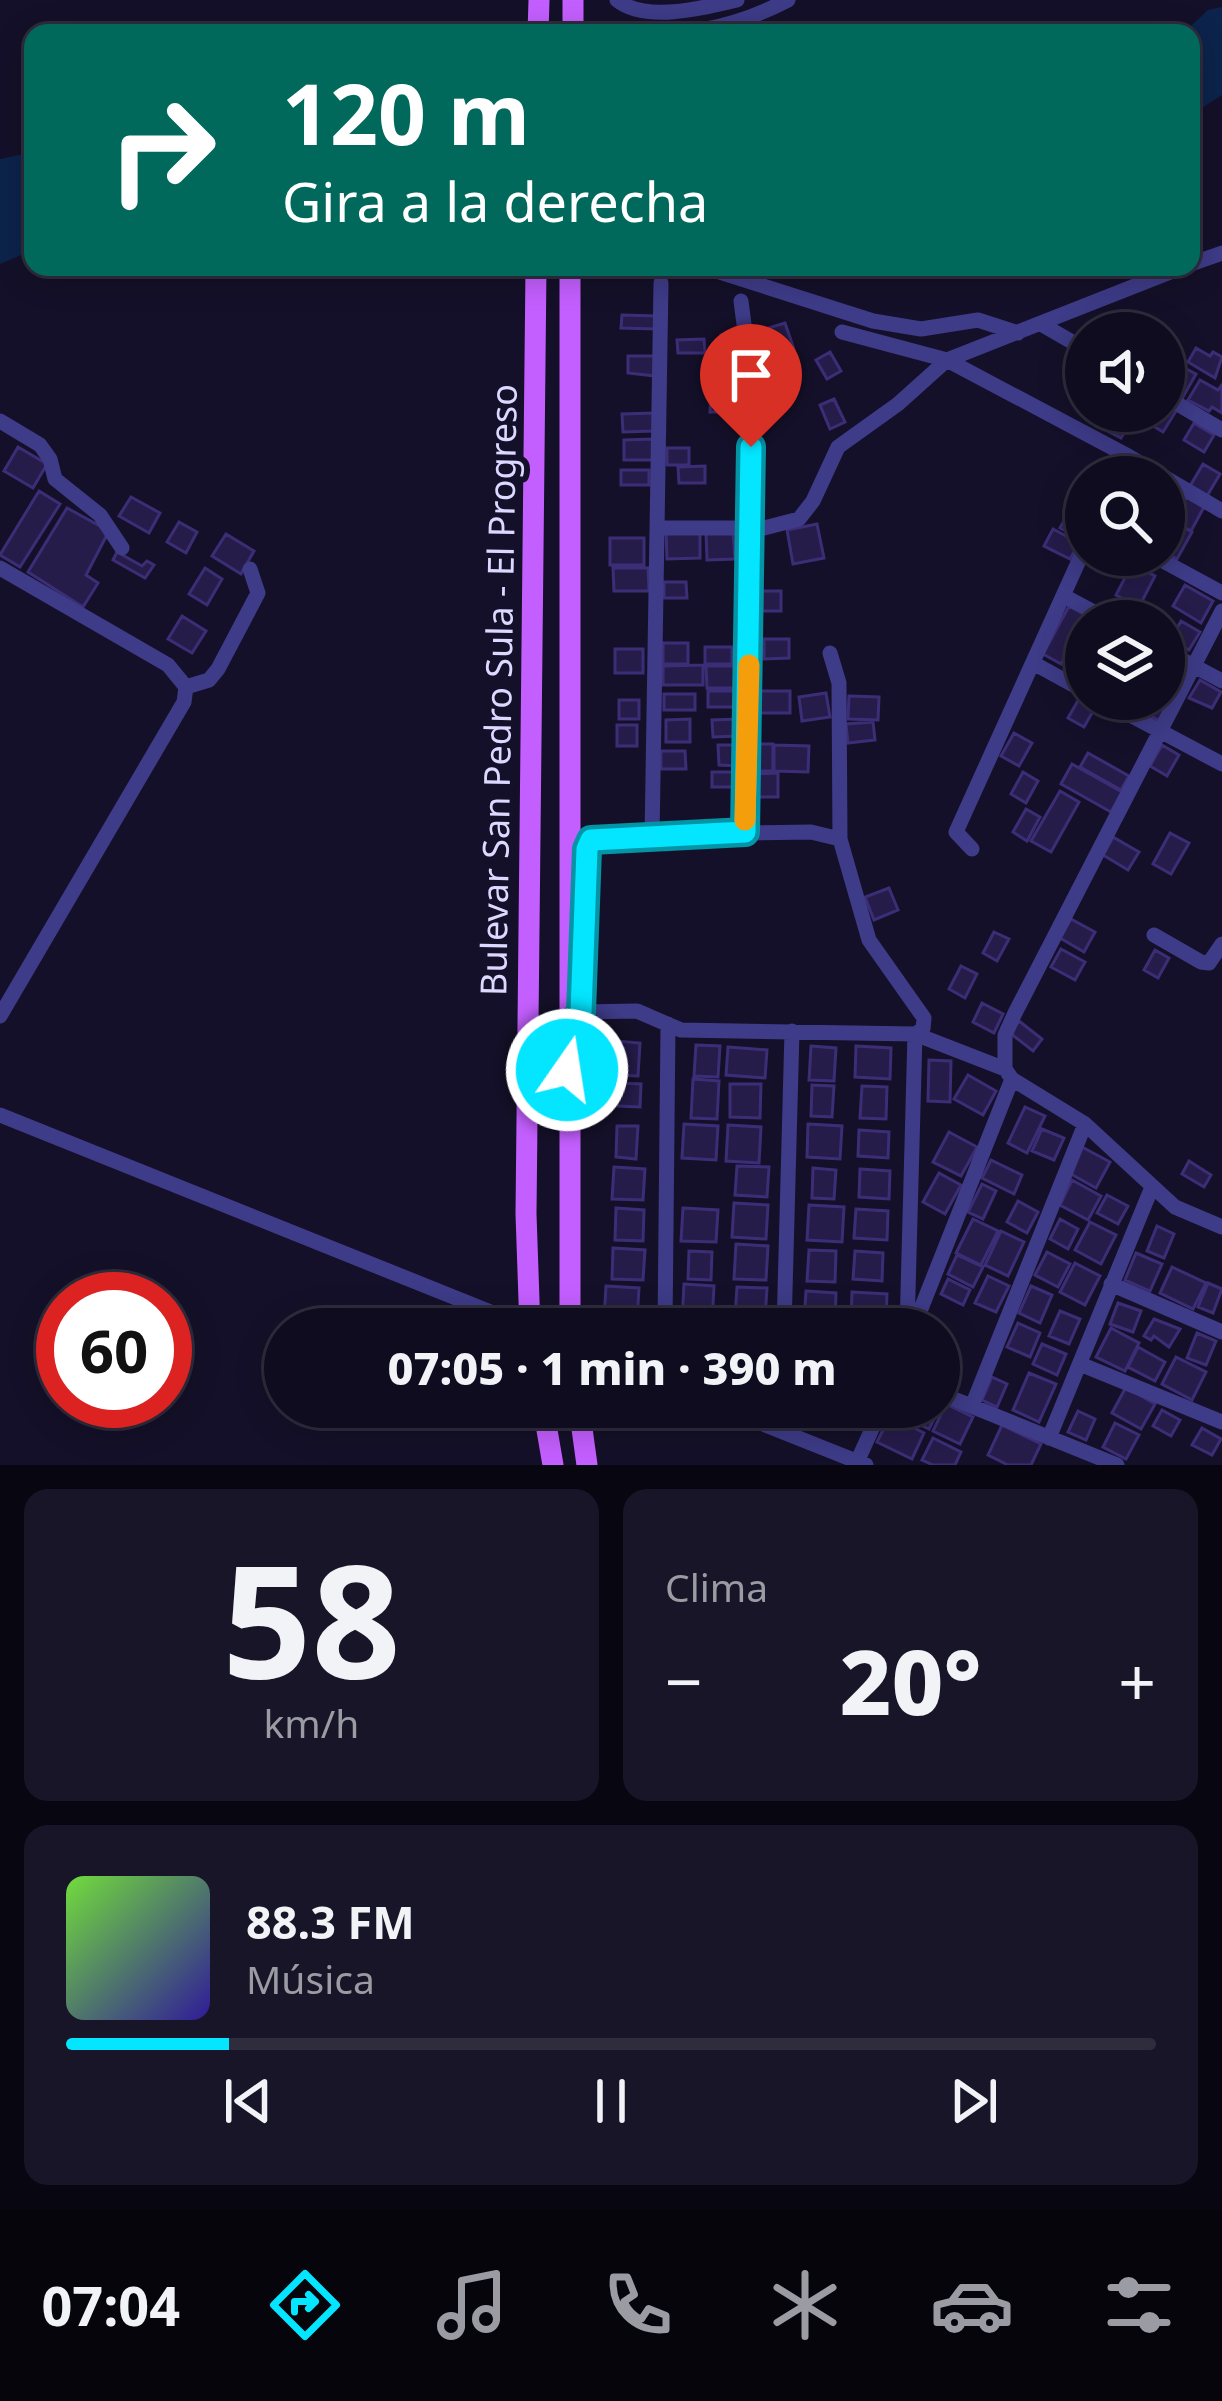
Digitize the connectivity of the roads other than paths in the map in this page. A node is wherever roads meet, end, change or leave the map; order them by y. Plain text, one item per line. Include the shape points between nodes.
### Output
1 (617, 0) edge
2 (737, 0) edge
3 (788, 0) edge
4 (736, 24) edge
5 (536, 276) edge
6 (570, 276) edge
7 (734, 276) edge
8 (1162, 276) edge
9 (662, 283) dead end
10 (741, 301) dead end
11 (1041, 324) junction
12 (842, 332) dead end
13 (1018, 333) junction
14 (1065, 338) edge
15 (947, 360) junction
16 (1185, 408) edge
17 (0, 421) edge
18 (1222, 430) edge
19 (1128, 456) edge
20 (1185, 489) edge
21 (1222, 511) edge
22 (659, 528) junction
23 (752, 528) junction
24 (122, 548) dead end
25 (0, 568) edge
26 (250, 569) dead end
27 (1185, 573) edge
28 (1073, 576) edge
29 (1222, 593) edge
30 (1064, 596) junction
31 (1072, 600) edge
32 (1222, 611) edge
33 (830, 653) dead end
34 (1185, 661) edge
35 (1035, 664) junction
36 (1193, 665) junction
37 (1065, 680) edge
38 (1222, 681) edge
39 (186, 687) junction
40 (1141, 720) edge
41 (1160, 730) junction
42 (1222, 764) edge
43 (745, 832) junction
44 (652, 838) junction
45 (840, 839) junction
46 (972, 849) dead end
47 (1154, 935) dead end
48 (1222, 944) edge
49 (0, 1016) edge
50 (574, 1021) junction
51 (668, 1024) junction
52 (792, 1031) junction
53 (915, 1034) junction
54 (1009, 1074) junction
55 (0, 1115) edge
56 (1085, 1124) junction
57 (1152, 1186) junction
58 (1222, 1227) edge
59 (1111, 1284) junction
60 (479, 1308) edge
61 (530, 1308) edge
62 (570, 1308) edge
63 (664, 1308) edge
64 (785, 1308) edge
65 (910, 1308) edge
66 (918, 1308) edge
67 (1222, 1332) edge
68 (1080, 1364) junction
69 (960, 1402) edge
70 (972, 1406) junction
71 (1222, 1422) edge
72 (547, 1428) edge
73 (582, 1428) edge
74 (771, 1428) edge
75 (781, 1428) edge
76 (874, 1428) edge
77 (781, 1432) junction
78 (1049, 1438) junction
79 (861, 1463) edge
80 (553, 1465) edge
81 (587, 1465) edge
82 (1117, 1465) edge

1 - 2 street via 640,11
3 - 4 street
5 - 61 main road, Bulevar San Pedro Sula - El Progreso
6 - 50 main road, Bulevar San Pedro Sula - El Progreso
7 - 13 street via 898,326 973,320
8 - 11 street
9 - 22 street
10 - 23 street
11 - 13 street
11 - 14 street
12 - 15 street
13 - 15 street
15 - 19 street
15 - 23 street via 838,447 799,519
16 - 18 street
17 - 24 street via 40,446 55,479 100,515
20 - 21 street
22 - 23 street
22 - 44 street
23 - 43 street
25 - 39 street via 168,665
26 - 39 street via 259,593 218,669
27 - 29 street
28 - 30 street
30 - 31 street
30 - 35 street
32 - 36 street
33 - 45 street via 839,683
34 - 36 street
35 - 37 street
35 - 46 street via 956,832
36 - 38 street
36 - 41 street
39 - 49 street
40 - 41 street
41 - 42 street
41 - 54 street via 1005,1035
43 - 44 street
43 - 45 street
44 - 50 street via 601,838 587,849
45 - 53 street via 869,940 923,1018
47 - 48 street via 1201,962
50 - 51 street via 637,1011
50 - 62 main road, Bulevar San Pedro Sula - El Progreso
51 - 52 street
51 - 63 street
52 - 53 street
52 - 64 street
53 - 54 street
53 - 65 street
54 - 56 street
54 - 66 street
55 - 60 street
56 - 57 street
56 - 70 street
57 - 58 street via 1175,1207
57 - 59 street
59 - 67 street
59 - 68 street
68 - 71 street
68 - 78 street
69 - 70 street
70 - 78 street
72 - 80 main road
73 - 81 main road
74 - 77 street
75 - 77 street
76 - 79 street
77 - 79 street
78 - 82 street

